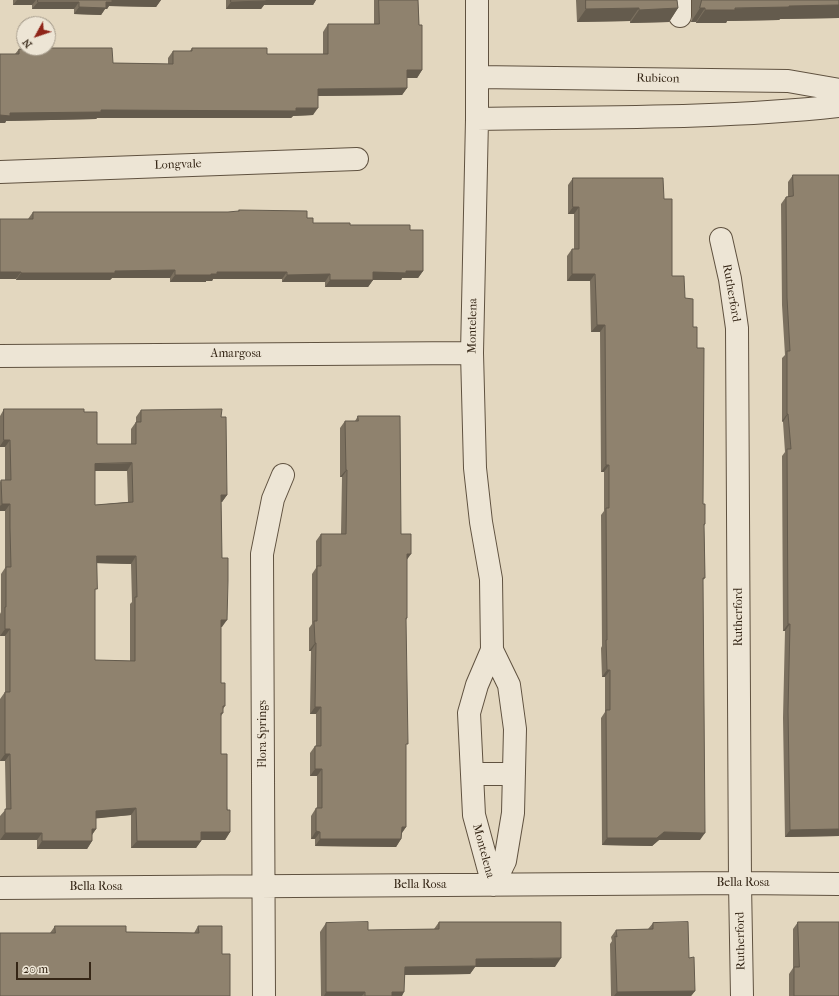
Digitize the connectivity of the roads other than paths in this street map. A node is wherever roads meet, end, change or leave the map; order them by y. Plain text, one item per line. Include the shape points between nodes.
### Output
1 (477, 0) edge
2 (477, 77) junction
3 (839, 90) edge
4 (839, 106) edge
5 (477, 119) junction
6 (357, 159) dead end
7 (0, 172) edge
8 (721, 239) dead end
9 (472, 353) junction
10 (0, 356) edge
11 (282, 475) dead end
12 (492, 650) junction
13 (472, 774) junction
14 (514, 774) junction
15 (740, 883) junction
16 (839, 884) edge
17 (493, 885) junction
18 (264, 886) junction
19 (0, 888) edge
20 (264, 996) edge
21 (742, 996) edge

1 - 2 street, Montelena
2 - 3 street, Rubicon via 788,80
2 - 5 street, Montelena
4 - 5 street via 792,111 694,115
5 - 9 street, Montelena
6 - 7 street, Longvale
8 - 15 street, Rutherford via 737,328
9 - 10 street, Amargosa
9 - 12 street, Montelena via 475,468 491,579
11 - 18 street, Flora Springs via 273,499 262,554
12 - 13 street, Montelena via 477,685 469,713
12 - 14 street, Montelena via 509,685 515,729
13 - 14 street
13 - 17 street, Montelena via 474,814
14 - 17 street, Montelena via 514,813 505,861
15 - 16 street, Bella Rosa
15 - 17 street, Bella Rosa
15 - 21 street, Rutherford
17 - 18 street, Bella Rosa
18 - 19 street, Bella Rosa
18 - 20 street, Flora Springs

